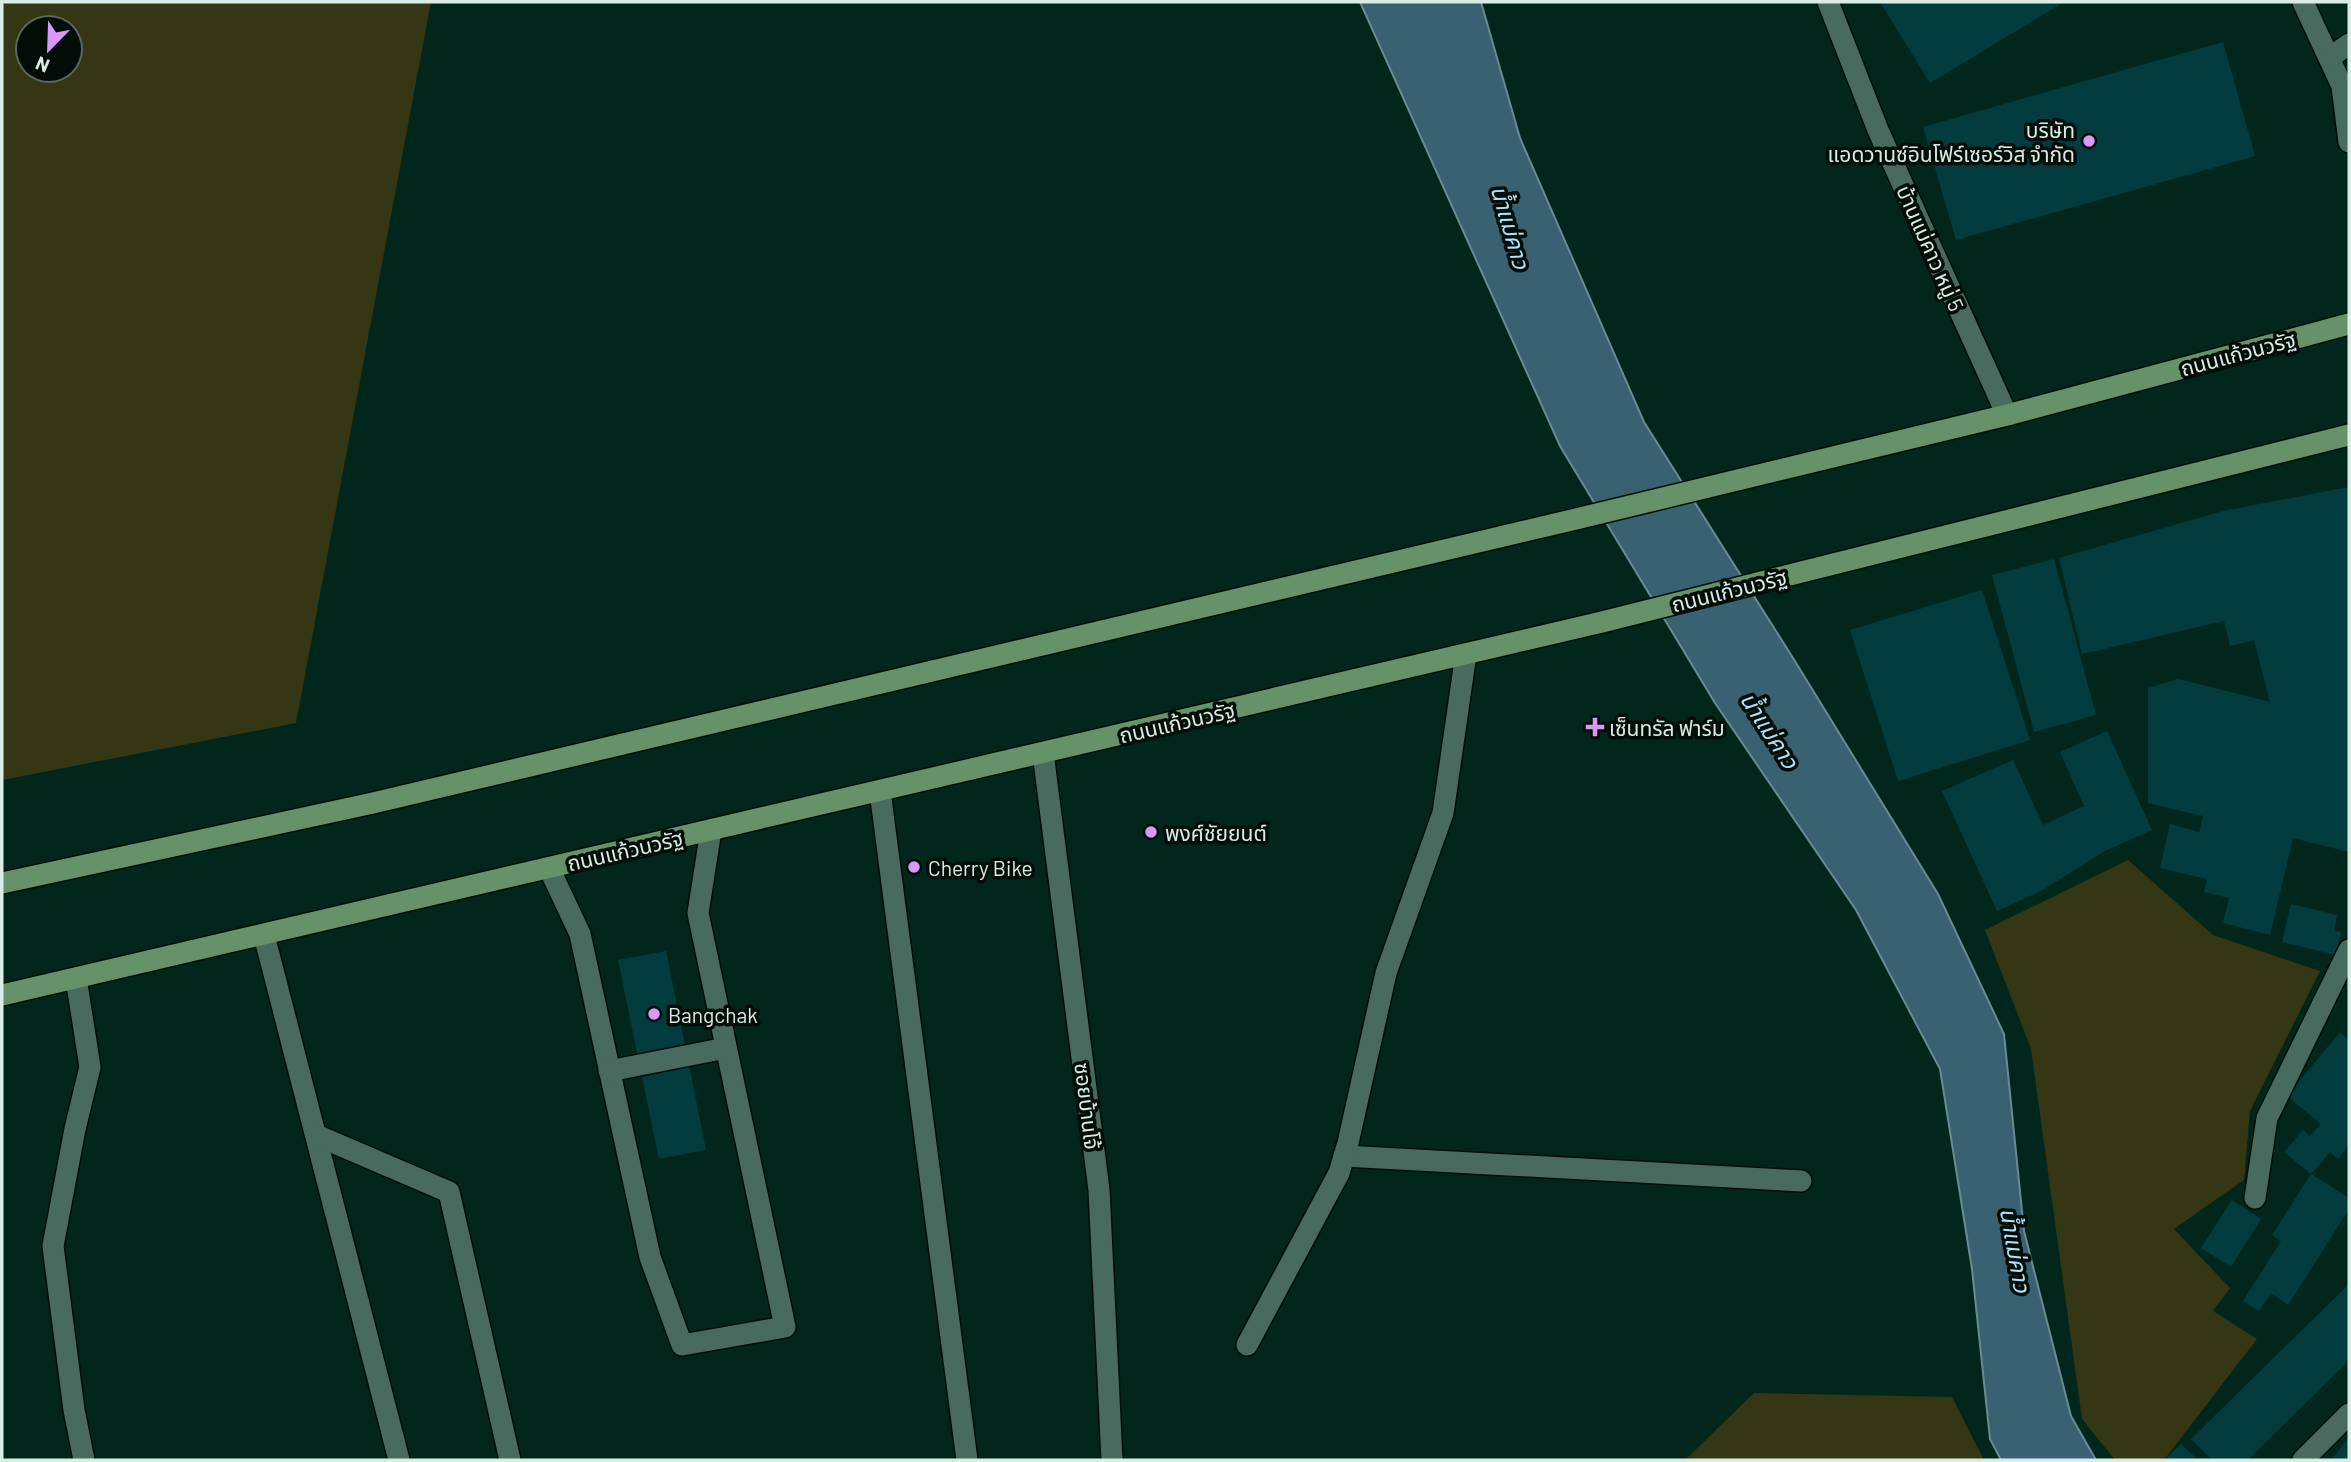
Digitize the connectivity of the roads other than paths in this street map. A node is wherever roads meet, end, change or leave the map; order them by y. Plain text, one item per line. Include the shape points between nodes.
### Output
1 (1828, 2) edge
2 (2303, 2) edge
3 (2349, 44) edge
4 (2329, 58) junction
5 (2349, 142) edge
6 (2349, 324) edge
7 (2007, 415) junction
8 (2349, 435) edge
9 (1466, 654) junction
10 (1043, 753) junction
11 (880, 791) junction
12 (711, 831) junction
13 (549, 868) junction
14 (2, 883) edge
15 (264, 935) junction
16 (2349, 950) edge
17 (76, 978) junction
18 (4, 997) edge
19 (726, 1048) junction
20 (609, 1071) junction
21 (316, 1135) junction
22 (1344, 1156) junction
23 (1801, 1181) dead end
24 (2255, 1198) dead end
25 (1247, 1345) dead end
26 (2349, 1414) edge
27 (84, 1460) edge
28 (398, 1460) edge
29 (510, 1460) edge
30 (967, 1460) edge
31 (1112, 1460) edge
32 (2303, 1460) edge

1 - 7 street, บ้านแม่คาว หมู่ 5 via 1878,130
2 - 4 street
3 - 4 street
4 - 5 street via 2342,86
6 - 7 main road, ถนนแก้วนวรัฐ
7 - 14 main road, ถนนแก้วนวรัฐ via 373,803
8 - 9 main road, ถนนแก้วนวรัฐ
9 - 10 main road, ถนนแก้วนวรัฐ
9 - 22 street via 1443,813 1386,974
10 - 11 main road, ถนนแก้วนวรัฐ
10 - 31 street, ซอยบ้านโจ้ via 1099,1190
11 - 12 main road, ถนนแก้วนวรัฐ
11 - 30 street
12 - 13 main road, ถนนแก้วนวรัฐ
12 - 19 street via 698,913
13 - 15 main road, ถนนแก้วนวรัฐ
13 - 20 street via 580,934
15 - 17 main road, ถนนแก้วนวรัฐ
15 - 21 street
16 - 24 street via 2267,1118
17 - 18 main road, ถนนแก้วนวรัฐ
17 - 27 street via 90,1067 53,1246
19 - 20 street
19 - 20 street via 785,1327 682,1345 650,1257
21 - 28 street
21 - 29 street via 449,1192
22 - 23 street
22 - 25 street
26 - 32 street

